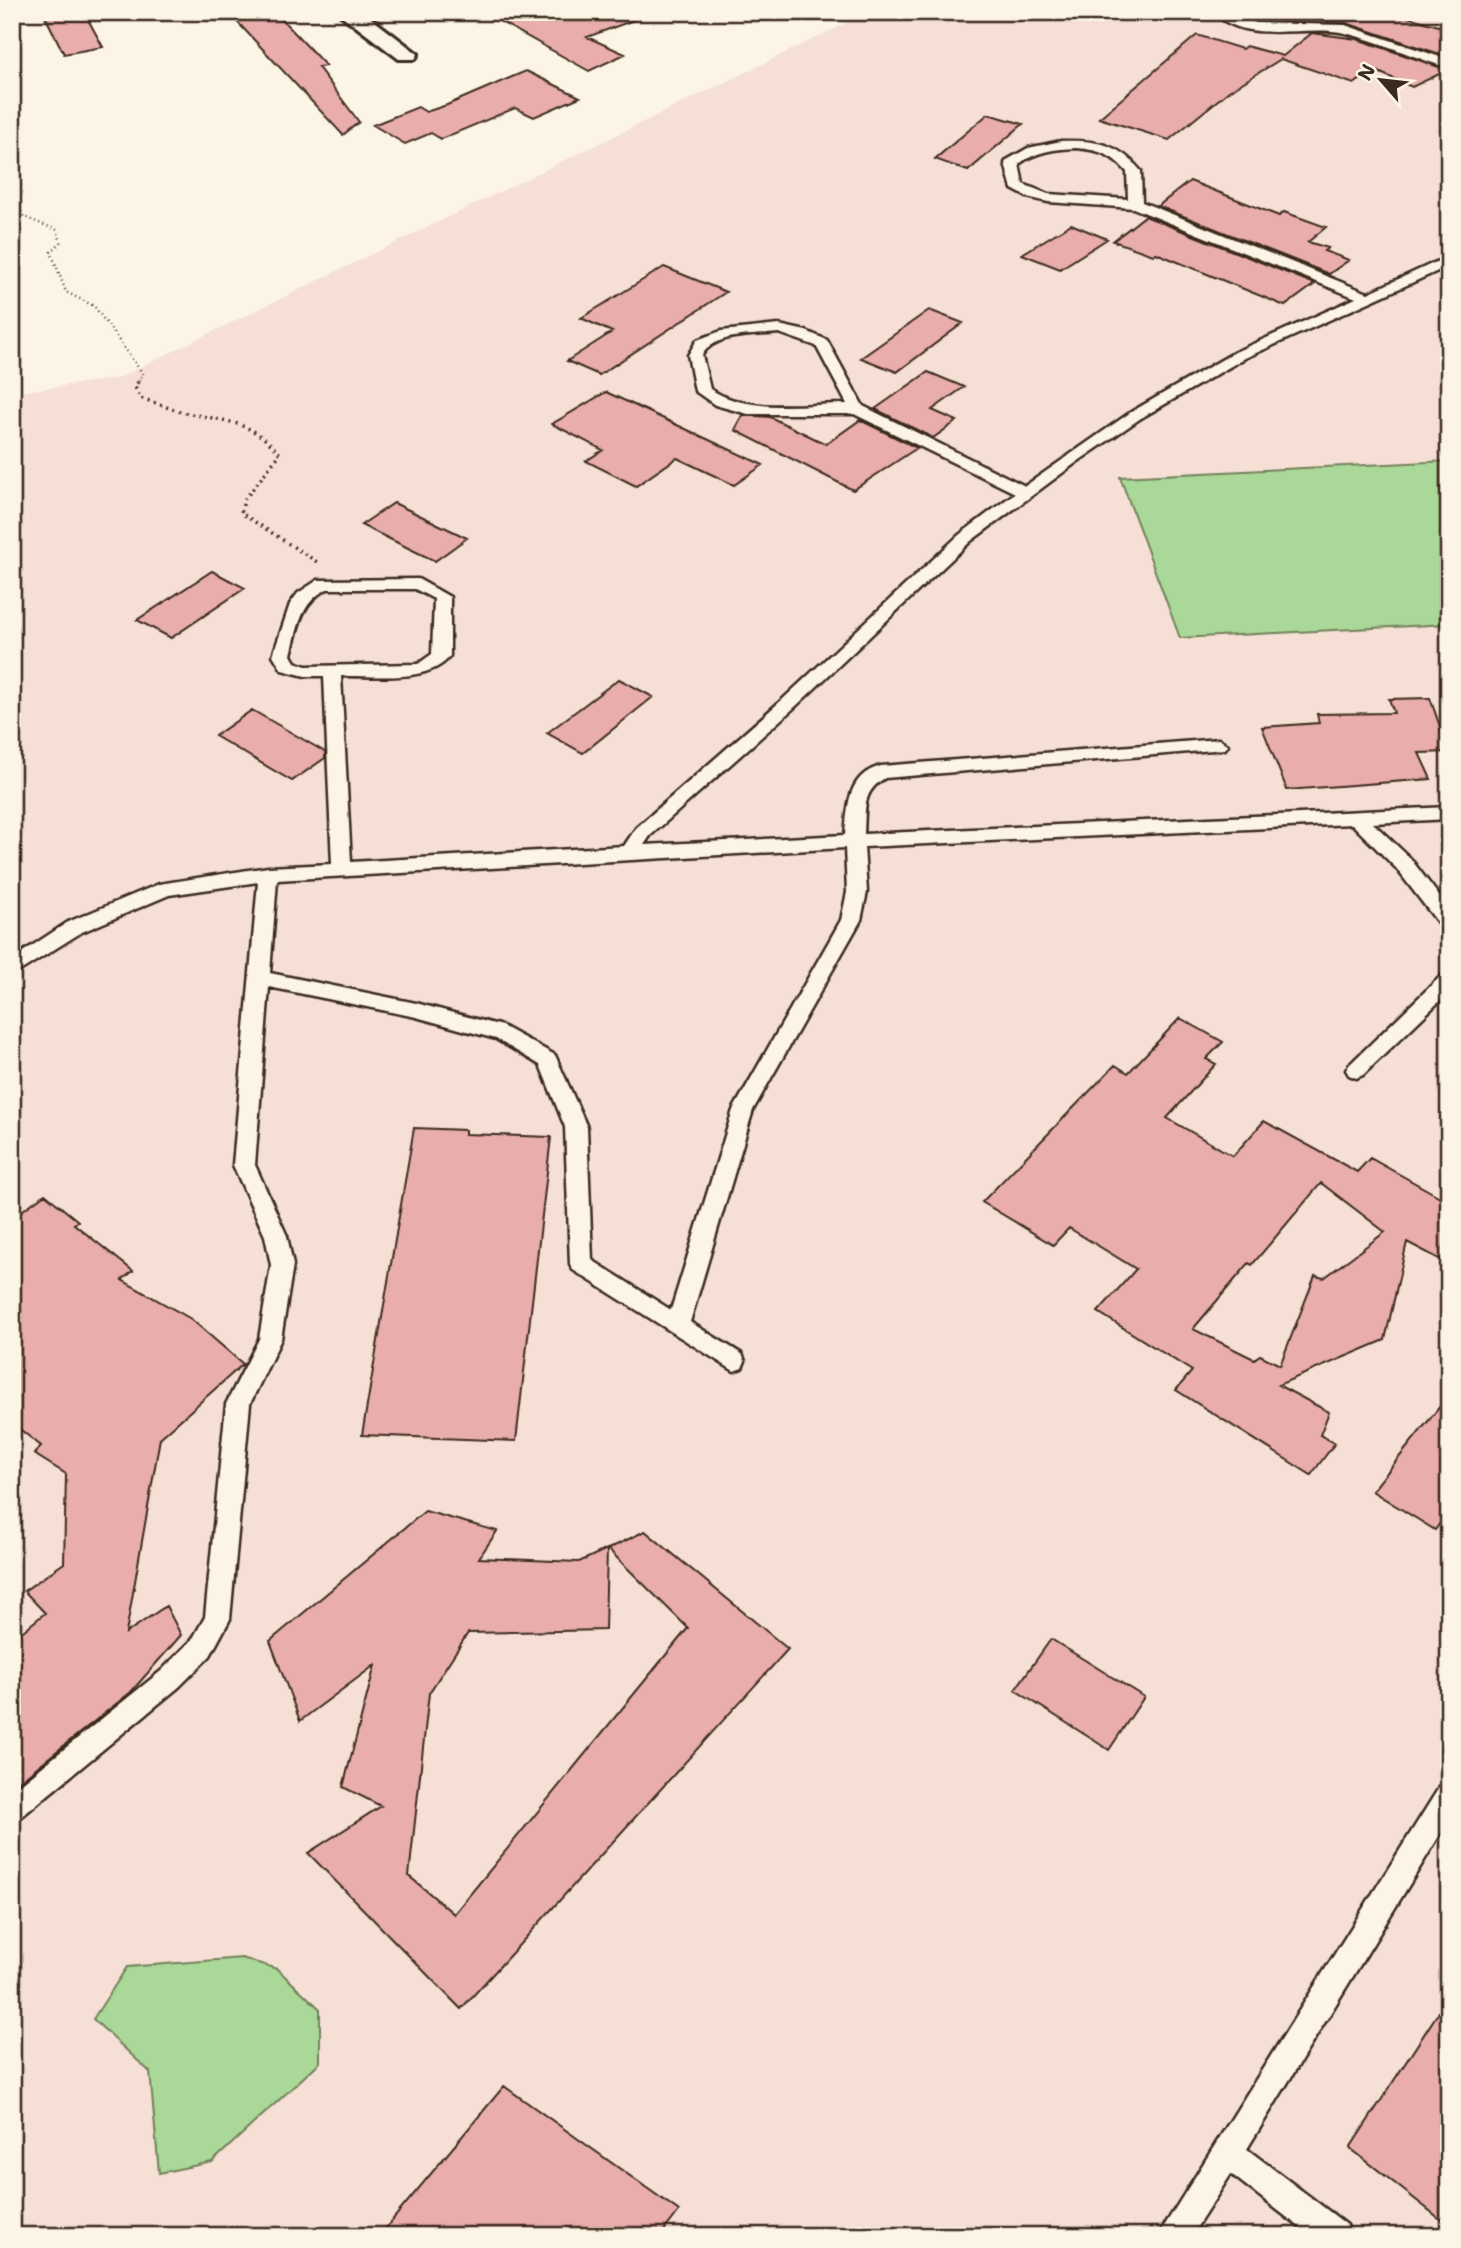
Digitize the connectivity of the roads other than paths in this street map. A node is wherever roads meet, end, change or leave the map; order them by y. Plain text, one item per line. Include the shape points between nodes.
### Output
1 (348, 12) edge
2 (1219, 12) edge
3 (1340, 12) edge
4 (1345, 29) junction
5 (407, 54) dead end
6 (1449, 64) edge
7 (1135, 204) junction
8 (1449, 260) edge
9 (1369, 298) junction
10 (857, 409) junction
11 (1024, 492) junction
12 (332, 670) junction
13 (1219, 745) dead end
14 (1449, 813) edge
15 (1357, 818) junction
16 (854, 841) junction
17 (630, 852) junction
18 (342, 870) junction
19 (268, 874) junction
20 (1449, 923) edge
21 (12, 969) edge
22 (259, 978) junction
23 (1449, 981) edge
24 (1356, 1070) dead end
25 (678, 1325) junction
26 (734, 1361) dead end
27 (1449, 1795) edge
28 (12, 1808) edge
29 (1228, 2153) junction
30 (1173, 2236) edge
31 (1336, 2236) edge

1 - 5 street
2 - 4 lane via 1255,27
3 - 4 lane
4 - 6 lane
7 - 7 lane via 1032,194 1017,186 1012,163 1028,151 1056,146 1115,152 1133,171
7 - 9 lane
8 - 9 lane
9 - 11 lane via 1240,355 1136,415
10 - 10 lane via 748,409 720,402 703,391 695,355 702,343 721,335 779,329 802,334 822,343
10 - 11 lane
11 - 17 lane via 965,538 643,832
12 - 12 lane via 305,671 288,666 282,656 298,600 309,591 324,584 418,584 442,597 441,656 431,665
12 - 18 lane
13 - 16 lane via 881,772 858,793
14 - 15 lane
15 - 16 lane
15 - 20 lane via 1402,863
16 - 17 lane
16 - 25 lane via 857,892 851,920 743,1110
17 - 18 lane
18 - 19 lane
19 - 21 lane via 166,889 75,927
19 - 22 lane
22 - 25 lane via 502,1033 548,1060 576,1127 582,1264
22 - 28 lane via 244,1165 276,1236 282,1265 270,1339 239,1404 217,1619 201,1648 170,1679
23 - 24 lane
25 - 26 lane
27 - 29 lane
29 - 30 lane
29 - 31 lane

